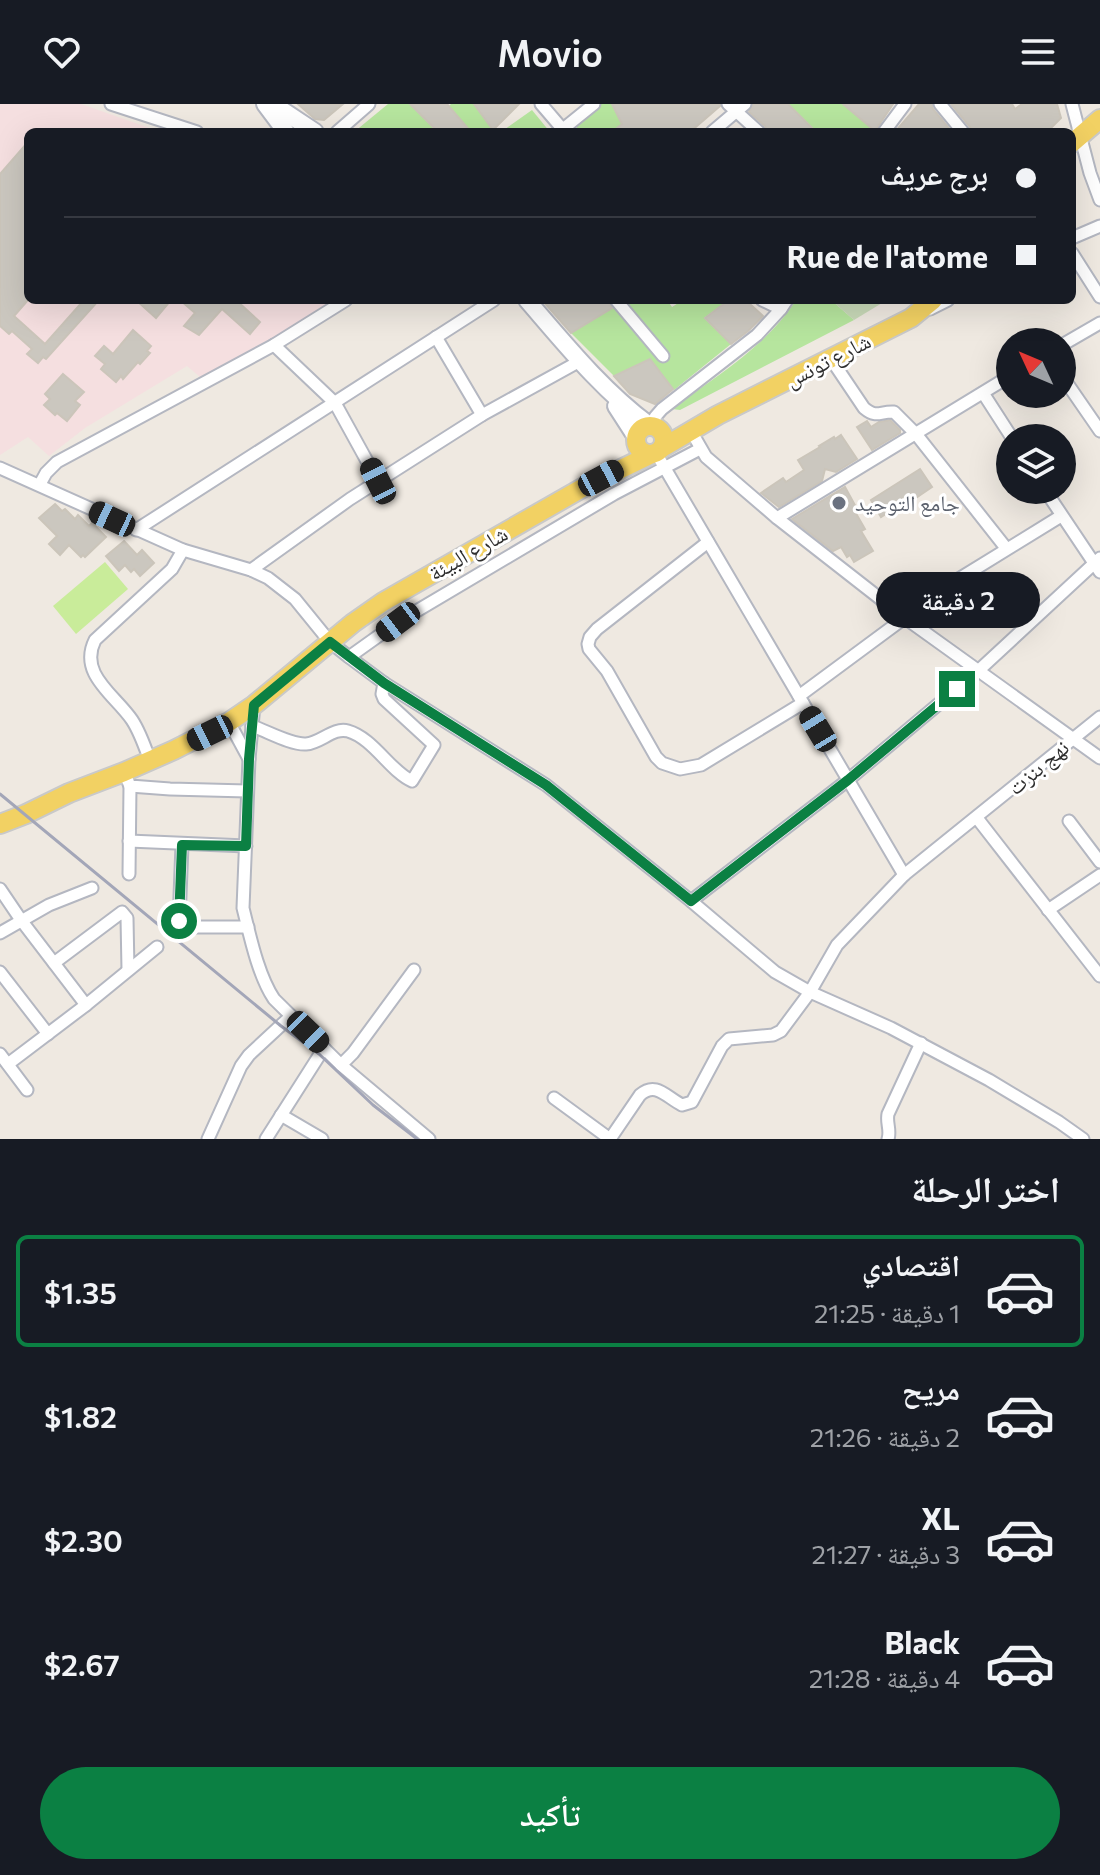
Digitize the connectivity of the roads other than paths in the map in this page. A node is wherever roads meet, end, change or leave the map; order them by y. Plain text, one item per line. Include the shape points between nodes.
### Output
1 (111, 104) edge
2 (265, 104) edge
3 (273, 104) edge
4 (369, 104) edge
5 (541, 104) edge
6 (594, 104) edge
7 (905, 104) edge
8 (940, 104) edge
9 (1072, 104) edge
10 (737, 107) edge
11 (1100, 119) edge
12 (185, 128) edge
13 (283, 128) edge
14 (309, 128) edge
15 (342, 128) edge
16 (561, 128) edge
17 (567, 128) edge
18 (716, 128) edge
19 (755, 128) edge
20 (887, 128) edge
21 (960, 128) edge
22 (1075, 128) edge
23 (1076, 139) edge
24 (1100, 200) edge
25 (1100, 226) edge
26 (1076, 236) edge
27 (1076, 259) edge
28 (1100, 297) edge
29 (340, 304) edge
30 (488, 304) edge
31 (530, 304) edge
32 (619, 304) edge
33 (784, 304) edge
34 (928, 304) edge
35 (940, 304) edge
36 (911, 318) junction
37 (1100, 323) edge
38 (436, 337) junction
39 (1076, 337) edge
40 (274, 345) junction
41 (663, 356) dead end
42 (831, 359) junction
43 (580, 361) junction
44 (996, 385) edge
45 (983, 393) junction
46 (1076, 396) edge
47 (335, 403) junction
48 (482, 415) junction
49 (718, 415) junction
50 (1003, 424) edge
51 (649, 429) junction
52 (691, 431) junction
53 (1100, 431) edge
54 (916, 434) junction
55 (700, 449) junction
56 (659, 456) junction
57 (0, 468) edge
58 (378, 481) junction
59 (40, 484) junction
60 (584, 487) junction
61 (1054, 504) edge
62 (1061, 516) junction
63 (777, 518) junction
64 (136, 530) junction
65 (708, 542) junction
66 (1006, 548) junction
67 (183, 550) junction
68 (1098, 564) edge
69 (251, 570) junction
70 (905, 618) junction
71 (330, 642) junction
72 (349, 657) junction
73 (978, 671) junction
74 (384, 683) junction
75 (801, 700) junction
76 (254, 705) junction
77 (1100, 717) edge
78 (229, 722) junction
79 (252, 726) junction
80 (1073, 737) junction
81 (1100, 758) edge
82 (249, 759) junction
83 (150, 761) junction
84 (127, 779) junction
85 (848, 780) junction
86 (247, 791) junction
87 (69, 793) junction
88 (0, 811) edge
89 (977, 818) junction
90 (1069, 821) dead end
91 (0, 824) edge
92 (129, 841) junction
93 (182, 845) junction
94 (246, 846) junction
95 (1100, 862) edge
96 (129, 874) dead end
97 (904, 875) junction
98 (1100, 875) edge
99 (92, 888) dead end
100 (0, 889) edge
101 (691, 901) junction
102 (1048, 910) junction
103 (21, 920) junction
104 (248, 927) junction
105 (0, 933) edge
106 (157, 947) dead end
107 (54, 963) junction
108 (128, 970) junction
109 (414, 970) dead end
110 (0, 972) edge
111 (1100, 976) edge
112 (810, 992) junction
113 (86, 1005) junction
114 (291, 1016) junction
115 (48, 1034) junction
116 (921, 1043) junction
117 (324, 1048) junction
118 (4, 1059) edge
119 (341, 1065) junction
120 (27, 1090) dead end
121 (554, 1098) dead end
122 (281, 1115) junction
123 (208, 1139) edge
124 (266, 1139) edge
125 (322, 1139) edge
126 (429, 1139) edge
127 (610, 1139) edge
128 (888, 1139) edge
129 (1083, 1139) edge

1 - 12 street
2 - 13 street
3 - 14 street
4 - 15 street
5 - 16 street
6 - 17 street
7 - 20 street
8 - 21 street
9 - 22 street
10 - 18 street
10 - 19 street
11 - 23 main road
23 - 24 street
25 - 26 street
27 - 28 street
29 - 40 street
30 - 38 street
31 - 43 street
32 - 41 street
33 - 51 street via 757,335 662,409
34 - 36 main road, شارع تونس
35 - 36 street
36 - 42 main road, شارع تونس
37 - 39 street
38 - 47 street
38 - 48 street
40 - 47 street
40 - 59 street via 57,462
42 - 49 main road, شارع تونس
42 - 54 street via 864,408 876,415 894,412
43 - 48 street
43 - 51 street
44 - 45 street
45 - 50 street
45 - 54 street
46 - 53 street
47 - 58 street
47 - 64 street
48 - 58 street
49 - 51 main road, شارع تونس
49 - 52 main road, شارع تونس
51 - 56 main road via 664,434
51 - 56 main road via 637,446
51 - 60 main road, شارع البيئة
52 - 55 street
52 - 56 main road, شارع تونس
54 - 63 street
54 - 66 street
55 - 56 street
55 - 63 street
56 - 60 main road, شارع البيئة
56 - 65 street
56 - 72 street via 614,494 398,622
57 - 59 street
58 - 69 street
59 - 64 street
60 - 71 main road, شارع البيئة via 383,602
61 - 62 street
62 - 66 street
62 - 68 street
63 - 70 street
64 - 67 street
65 - 75 street
65 - 75 street via 597,629 589,649 656,757 669,767 701,765
66 - 70 street
67 - 69 street
67 - 83 street via 172,569 90,650 96,675 135,723
68 - 73 street
69 - 71 street via 287,592
70 - 73 street
70 - 75 street
71 - 72 street
71 - 76 main road, شارع البيئة
72 - 74 street
73 - 80 street
73 - 85 street
74 - 79 street via 384,699 434,745 412,781 350,732 299,744
74 - 101 street via 546,785
75 - 85 street
76 - 78 main road, شارع البيئة
76 - 79 street
77 - 80 street, نهج بنزت
78 - 82 street
78 - 83 main road, شارع البيئة
79 - 82 street
80 - 81 street
80 - 89 street, نهج بنزت
82 - 86 street
83 - 84 main road, شارع البيئة
84 - 86 street via 170,789
84 - 87 main road, شارع البيئة
84 - 92 street
85 - 97 street
85 - 101 street
86 - 94 street
87 - 88 main road, شارع البيئة
87 - 91 main road, شارع البيئة
89 - 97 street, نهج بنزت
89 - 102 street
90 - 95 street
92 - 93 street
92 - 96 street
93 - 94 street
93 - 104 street via 180,925
94 - 104 street via 243,908
97 - 112 street, نهج بنزت via 837,945
98 - 102 street
99 - 103 street
100 - 103 street
101 - 112 street via 775,972
102 - 111 street
103 - 105 street
103 - 107 street
104 - 114 street via 268,989
106 - 108 street
107 - 108 street via 122,912 127,918
107 - 113 street
108 - 113 street
109 - 119 street
110 - 115 street
112 - 116 street
112 - 127 street, نهج بنزت via 781,1031 725,1042 692,1102 682,1105 656,1089 647,1090
113 - 115 street
114 - 117 street
114 - 123 street via 241,1066
115 - 118 street
116 - 128 street via 888,1114
116 - 129 street
117 - 119 street
117 - 122 street
118 - 120 street
119 - 126 street
121 - 127 street
122 - 124 street
122 - 125 street

